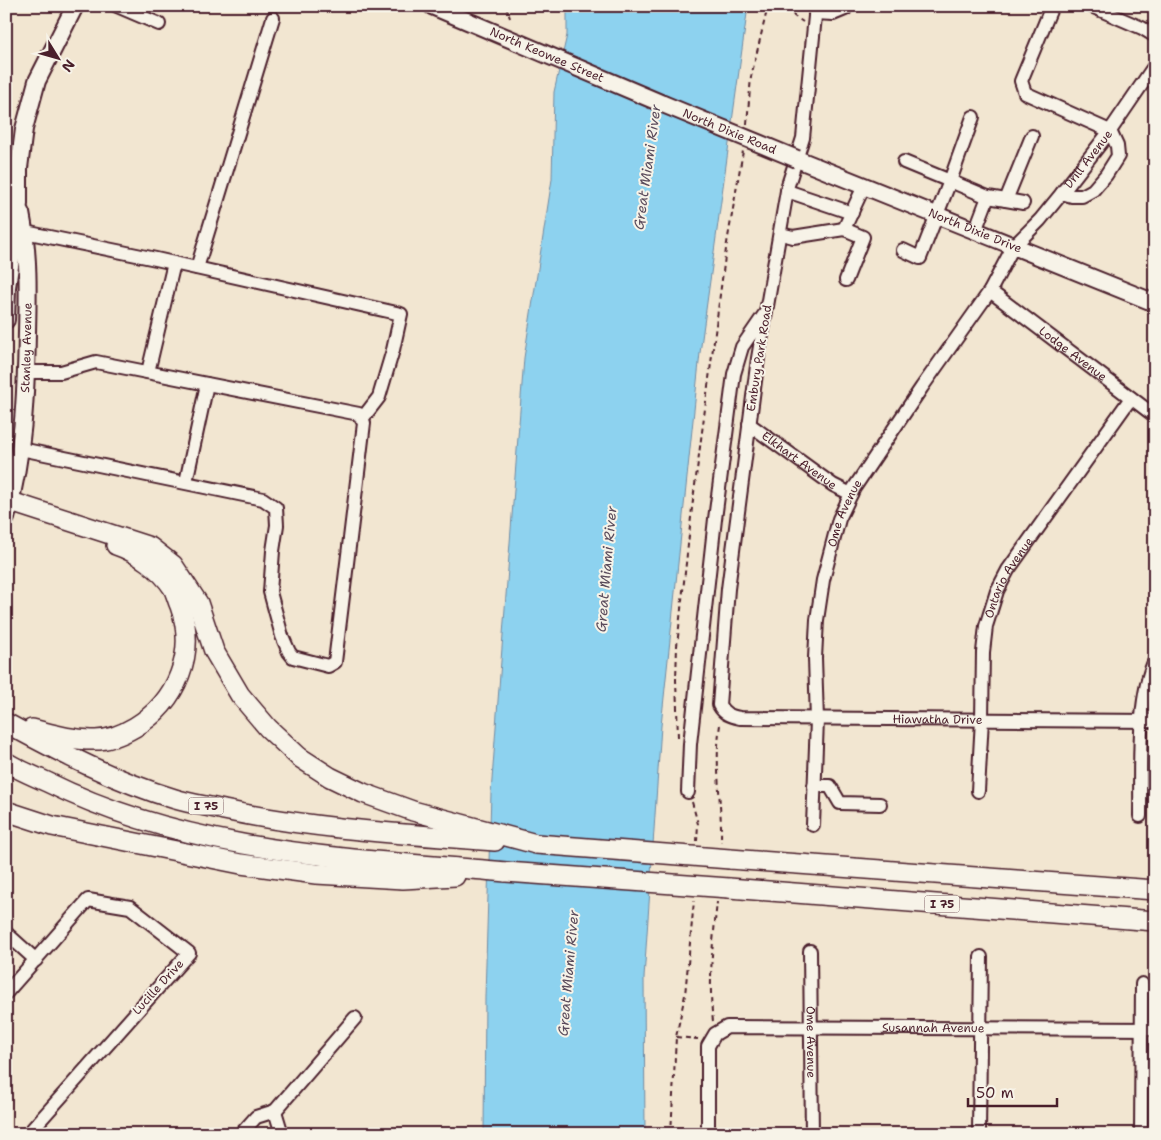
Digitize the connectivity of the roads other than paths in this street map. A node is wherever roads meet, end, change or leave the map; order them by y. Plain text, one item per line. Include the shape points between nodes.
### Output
1 (75, 6) edge
2 (117, 6) edge
3 (432, 6) edge
4 (845, 6) edge
5 (1052, 6) edge
6 (1091, 6) edge
7 (815, 15) edge
8 (273, 18) dead end
9 (159, 24) dead end
10 (1155, 36) edge
11 (1155, 65) edge
12 (663, 104) joint
13 (972, 117) dead end
14 (1110, 131) junction
15 (1032, 136) dead end
16 (797, 159) junction
17 (904, 162) dead end
18 (950, 181) junction
19 (864, 186) junction
20 (787, 191) junction
21 (1062, 193) junction
22 (988, 197) junction
23 (1006, 200) junction
24 (1023, 203) dead end
25 (19, 204) junction
26 (852, 213) junction
27 (936, 216) junction
28 (844, 229) junction
29 (975, 231) junction
30 (25, 232) junction
31 (781, 234) junction
32 (1013, 247) junction
33 (903, 250) dead end
34 (174, 262) junction
35 (197, 268) junction
36 (846, 280) dead end
37 (990, 292) junction
38 (1155, 303) edge
39 (766, 311) junction
40 (6, 320) edge
41 (27, 372) junction
42 (148, 372) junction
43 (207, 384) junction
44 (1131, 398) junction
45 (1155, 416) edge
46 (362, 419) junction
47 (749, 424) junction
48 (21, 449) junction
49 (186, 482) junction
50 (851, 494) junction
51 (7, 510) edge
52 (1155, 660) edge
53 (722, 711) joint
54 (982, 719) junction
55 (817, 720) junction
56 (1148, 720) edge
57 (6, 722) edge
58 (6, 762) edge
59 (814, 786) junction
60 (978, 790) dead end
61 (688, 792) dead end
62 (880, 804) dead end
63 (6, 811) edge
64 (1140, 816) dead end
65 (813, 825) dead end
66 (536, 844) junction
67 (418, 872) junction
68 (1155, 890) edge
69 (1155, 921) edge
70 (6, 933) edge
71 (810, 951) dead end
72 (981, 957) dead end
73 (36, 960) junction
74 (1142, 984) dead end
75 (6, 993) edge
76 (356, 1018) dead end
77 (811, 1028) junction
78 (981, 1028) junction
79 (1149, 1029) edge
80 (275, 1111) junction
81 (28, 1134) edge
82 (241, 1134) edge
83 (282, 1134) edge
84 (708, 1134) edge
85 (812, 1134) edge
86 (979, 1134) edge
87 (1141, 1134) edge

1 - 25 main road, Stanley Avenue via 31,99 21,151
2 - 9 street
3 - 12 main road, North Keowee Street
4 - 7 street via 833,14
5 - 14 street via 1021,81 1025,93
6 - 10 street
7 - 16 street, Embury Park Road via 803,138
8 - 35 street
11 - 14 street, Drill Avenue
12 - 16 main road, North Dixie Road, bridge
13 - 18 street
14 - 21 street, Drill Avenue
14 - 21 street via 1118,156 1106,175 1093,190 1082,196
15 - 23 street
16 - 19 main road, North Dixie Drive
16 - 20 street, Embury Park Road
17 - 18 street
18 - 22 street
18 - 27 street
19 - 26 street
19 - 27 main road, North Dixie Drive
20 - 26 street
20 - 31 street, Embury Park Road
21 - 32 street, Drill Avenue
22 - 23 street
22 - 29 street
23 - 24 street
25 - 30 main road, Stanley Avenue
25 - 40 main road, Stanley Avenue via 7,288
26 - 28 street
27 - 29 main road, North Dixie Drive
27 - 33 street via 920,258
28 - 31 street via 793,237
28 - 36 street via 863,237
29 - 32 main road, North Dixie Drive
30 - 34 street
30 - 41 main road, Stanley Avenue
31 - 39 street, Embury Park Road
32 - 37 street, Ome Avenue
32 - 38 main road, North Dixie Drive
34 - 35 street
34 - 42 street
35 - 46 street via 401,314 379,397
37 - 44 street, Lodge Avenue
37 - 50 street, Ome Avenue
39 - 47 street, Embury Park Road
39 - 61 street via 742,347 734,374 690,744
41 - 42 street via 61,372 96,362
41 - 48 main road, Stanley Avenue
42 - 43 street
43 - 46 street via 359,414
43 - 49 street
44 - 45 street, Lodge Avenue
44 - 54 street, Ontario Avenue via 996,591 983,652
46 - 49 street via 336,662 328,666 293,657 282,636 270,592 276,508 263,499
47 - 50 street, Elkhart Avenue via 833,485
47 - 53 street, Embury Park Road via 728,589
48 - 49 street
48 - 51 main road, Stanley Avenue
50 - 55 street, Ome Avenue via 839,519 830,551 817,620
51 - 57 highway via 123,548 154,567 173,588 185,619 186,654 177,684 164,704 148,720 122,734 93,741 64,738
51 - 66 highway via 73,520 150,546 173,566 198,603 214,651 240,695 268,728 299,756 330,776 363,793 413,810
52 - 56 street via 1146,686
53 - 55 street, Hiawatha Drive via 740,718
54 - 55 street, Hiawatha Drive
54 - 56 street, Hiawatha Drive
54 - 60 street, Ontario Avenue
55 - 59 street, Ome Avenue
56 - 64 street
57 - 66 highway, I 75 via 59,752 176,800 308,824
58 - 67 highway, I 75 via 112,810 207,838
59 - 62 street via 830,786 840,803
59 - 65 street, Ome Avenue
63 - 67 highway via 52,826 241,864 316,874
66 - 68 highway, I 75, bridge
67 - 69 highway, I 75, bridge via 506,872
70 - 73 street
71 - 77 street, Ome Avenue
72 - 78 street
73 - 75 street, Lucille Drive
73 - 81 street, Lucille Drive via 88,900 130,906 189,952
74 - 79 street
76 - 80 street
77 - 78 street, Susannah Avenue
77 - 84 street, Susannah Avenue via 728,1027 712,1036 708,1046
77 - 85 street, Ome Avenue
78 - 79 street, Susannah Avenue
78 - 86 street
79 - 87 street
80 - 82 street via 256,1117
80 - 83 street

